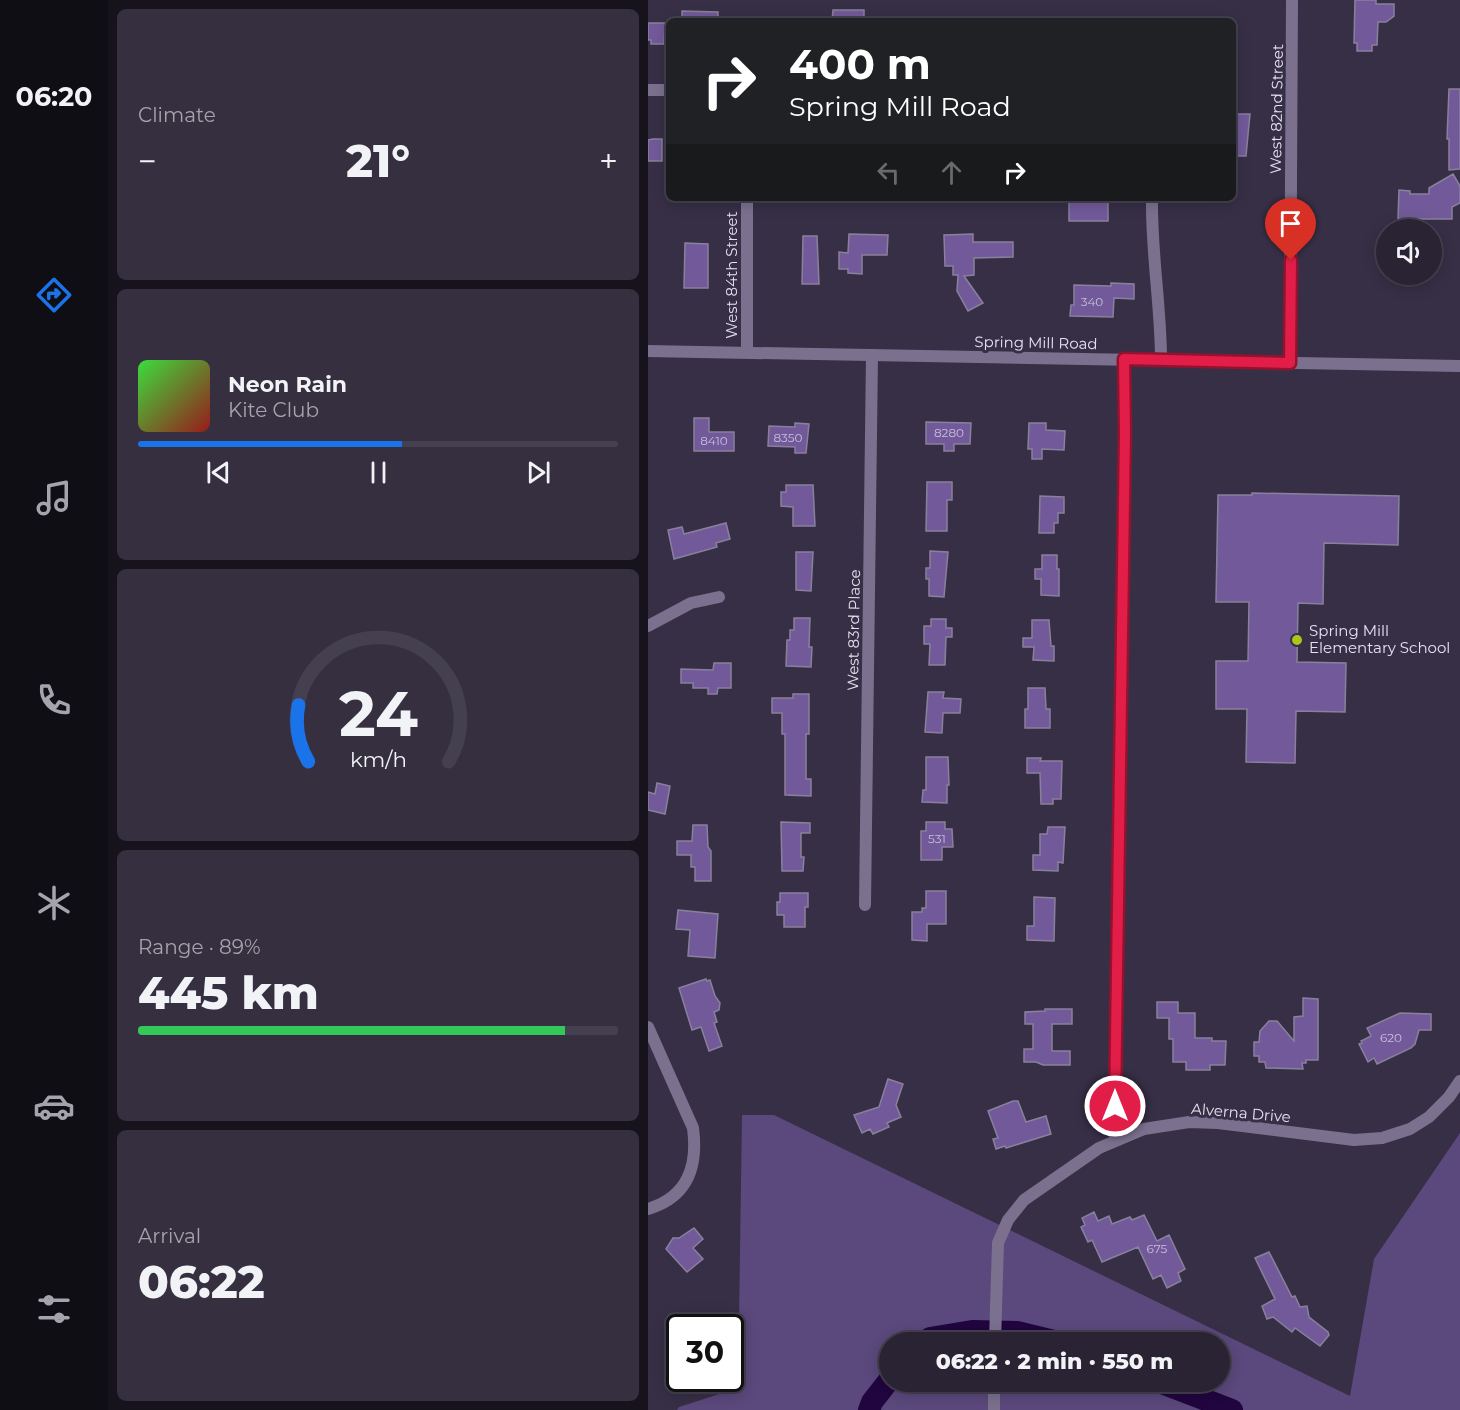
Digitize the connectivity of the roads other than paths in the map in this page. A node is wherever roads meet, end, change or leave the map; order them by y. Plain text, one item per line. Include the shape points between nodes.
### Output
1 (1292, 0) edge
2 (648, 90) edge
3 (666, 90) edge
4 (747, 201) edge
5 (1152, 201) edge
6 (648, 351) edge
7 (747, 352) junction
8 (872, 355) junction
9 (1124, 359) junction
10 (1161, 360) junction
11 (1290, 363) junction
12 (1460, 366) edge
13 (719, 597) dead end
14 (648, 626) edge
15 (865, 905) dead end
16 (648, 1027) edge
17 (1460, 1081) edge
18 (1115, 1139) junction
19 (648, 1209) edge
20 (995, 1332) edge
21 (994, 1392) edge
22 (994, 1409) edge

1 - 11 street, West 82nd Street
2 - 3 street
4 - 7 street, West 84th Street
5 - 10 street
6 - 7 street, Spring Mill Road
7 - 8 street, Spring Mill Road
8 - 9 street, Spring Mill Road
8 - 15 street, West 83rd Place
9 - 10 street, Spring Mill Road
9 - 18 street
10 - 11 street, Spring Mill Road
11 - 12 street, Spring Mill Road
13 - 14 street via 691,603
16 - 19 street via 695,1140 694,1163 681,1189
17 - 18 street, Alverna Drive via 1429,1118 1382,1138 1348,1140 1198,1122 1154,1126
18 - 20 street, Alverna Drive via 1030,1195 1013,1211 998,1243
21 - 22 street

